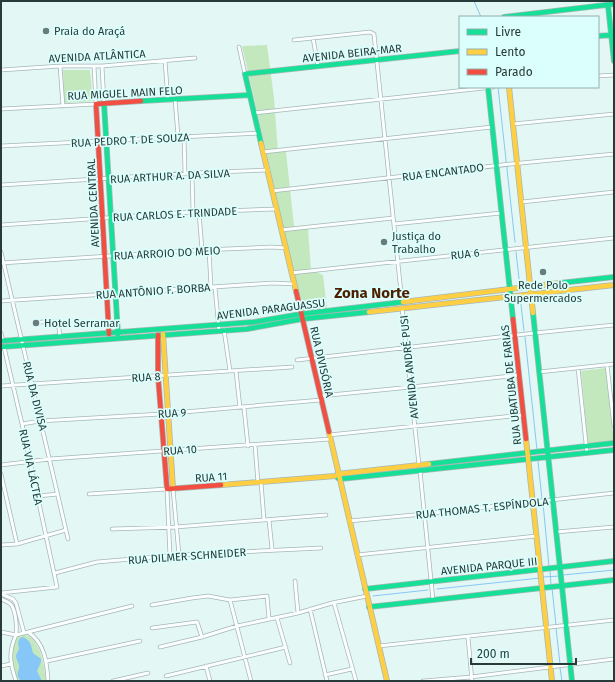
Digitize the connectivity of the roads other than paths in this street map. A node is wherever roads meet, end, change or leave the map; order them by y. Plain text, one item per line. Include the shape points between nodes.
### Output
1 (614, 4) edge
2 (608, 5) junction
3 (513, 16) edge
4 (613, 34) edge
5 (599, 36) edge
6 (313, 38) junction
7 (294, 40) dead end
8 (239, 47) dead end
9 (459, 51) edge
10 (195, 58) dead end
11 (376, 60) junction
12 (165, 61) junction
13 (614, 61) edge
14 (60, 66) junction
15 (94, 66) junction
16 (102, 66) junction
17 (318, 66) junction
18 (1, 70) edge
19 (245, 74) junction
20 (614, 75) edge
21 (599, 76) edge
22 (480, 88) edge
23 (488, 88) edge
24 (509, 88) edge
25 (250, 95) junction
26 (175, 99) junction
27 (168, 100) junction
28 (380, 100) junction
29 (104, 103) junction
30 (96, 104) junction
31 (62, 106) junction
32 (1, 109) edge
33 (254, 114) junction
34 (614, 114) edge
35 (513, 124) junction
36 (492, 126) junction
37 (259, 133) junction
38 (178, 136) junction
39 (184, 136) junction
40 (384, 138) junction
41 (106, 141) junction
42 (99, 142) junction
43 (1, 146) edge
44 (263, 152) junction
45 (614, 154) edge
46 (517, 163) junction
47 (496, 165) junction
48 (268, 170) junction
49 (192, 173) junction
50 (186, 174) junction
51 (109, 179) junction
52 (389, 179) junction
53 (101, 180) junction
54 (1, 186) edge
55 (272, 192) junction
56 (614, 192) edge
57 (522, 202) junction
58 (276, 209) junction
59 (193, 212) junction
60 (199, 212) junction
61 (502, 213) junction
62 (103, 218) junction
63 (111, 218) junction
64 (393, 218) junction
65 (394, 224) junction
66 (1, 225) edge
67 (282, 230) junction
68 (614, 238) edge
69 (526, 247) junction
70 (286, 248) junction
71 (202, 250) junction
72 (209, 250) junction
73 (506, 250) junction
74 (1, 252) edge
75 (105, 256) junction
76 (113, 256) junction
77 (2, 262) edge
78 (398, 262) junction
79 (291, 273) junction
80 (614, 277) edge
81 (294, 284) junction
82 (614, 284) edge
83 (215, 287) junction
84 (528, 287) junction
85 (211, 288) junction
86 (509, 289) junction
87 (107, 294) junction
88 (116, 294) junction
89 (529, 294) junction
90 (510, 296) junction
91 (12, 300) junction
92 (1, 301) edge
93 (402, 302) junction
94 (402, 308) junction
95 (301, 314) junction
96 (302, 319) junction
97 (40, 322) dead end
98 (614, 325) edge
99 (221, 327) junction
100 (118, 332) junction
101 (1, 333) edge
102 (109, 333) junction
103 (535, 333) junction
104 (161, 335) junction
105 (60, 336) junction
106 (515, 336) junction
107 (21, 338) junction
108 (118, 339) junction
109 (109, 340) junction
110 (2, 341) edge
111 (22, 345) junction
112 (2, 347) edge
113 (407, 348) junction
114 (312, 358) junction
115 (297, 360) dead end
116 (614, 364) edge
117 (607, 365) junction
118 (292, 367) dead end
119 (578, 368) junction
120 (230, 371) junction
121 (236, 371) junction
122 (540, 372) junction
123 (166, 375) junction
124 (519, 375) junction
125 (158, 376) junction
126 (32, 384) junction
127 (13, 385) junction
128 (1, 386) edge
129 (411, 387) junction
130 (321, 398) junction
131 (240, 408) junction
132 (244, 408) junction
133 (169, 413) junction
134 (161, 414) junction
135 (523, 415) junction
136 (40, 421) junction
137 (22, 424) junction
138 (614, 426) edge
139 (415, 427) junction
140 (330, 437) junction
141 (614, 443) edge
142 (255, 445) junction
143 (248, 446) junction
144 (586, 447) junction
145 (171, 450) junction
146 (614, 450) edge
147 (163, 451) junction
148 (530, 453) junction
149 (587, 453) junction
150 (546, 454) junction
151 (50, 459) junction
152 (530, 459) junction
153 (30, 461) junction
154 (1, 465) edge
155 (419, 465) junction
156 (420, 471) junction
157 (1, 474) edge
158 (338, 476) junction
159 (260, 482) junction
160 (166, 489) junction
161 (173, 489) junction
162 (614, 493) edge
163 (58, 494) junction
164 (89, 494) dead end
165 (38, 496) junction
166 (551, 500) junction
167 (533, 502) junction
168 (326, 514) dead end
169 (424, 514) junction
170 (264, 520) junction
171 (269, 520) junction
172 (349, 521) junction
173 (168, 527) junction
174 (176, 527) junction
175 (614, 527) edge
176 (112, 529) dead end
177 (66, 530) junction
178 (556, 532) junction
179 (536, 536) junction
180 (46, 537) junction
181 (68, 539) dead end
182 (17, 544) junction
183 (1, 545) edge
184 (321, 548) dead end
185 (428, 548) junction
186 (272, 549) junction
187 (179, 555) junction
188 (357, 555) junction
189 (170, 556) junction
190 (614, 561) edge
191 (557, 567) junction
192 (540, 572) junction
193 (55, 573) junction
194 (614, 580) edge
195 (295, 581) dead end
196 (431, 581) junction
197 (560, 584) junction
198 (542, 586) junction
199 (365, 589) junction
200 (1, 594) edge
201 (367, 596) junction
202 (1, 599) edge
203 (230, 600) junction
204 (433, 600) junction
205 (334, 603) junction
206 (152, 605) dead end
207 (132, 606) dead end
208 (369, 607) junction
209 (310, 609) junction
210 (298, 613) junction
211 (277, 618) junction
212 (269, 619) junction
213 (614, 620) edge
214 (566, 624) junction
215 (22, 625) junction
216 (237, 626) junction
217 (546, 626) junction
218 (152, 628) dead end
219 (1, 632) edge
220 (26, 632) junction
221 (16, 635) junction
222 (202, 637) junction
223 (468, 637) junction
224 (140, 641) dead end
225 (378, 646) junction
226 (160, 647) dead end
227 (286, 648) junction
228 (245, 658) junction
229 (614, 659) edge
230 (47, 661) junction
231 (290, 663) dead end
232 (11, 664) junction
233 (568, 664) junction
234 (1, 666) edge
235 (206, 666) junction
236 (553, 667) junction
237 (352, 669) junction
238 (148, 673) dead end
239 (325, 675) junction
240 (166, 676) dead end
241 (471, 677) junction
242 (16, 681) edge
243 (48, 681) edge
244 (113, 681) edge
245 (210, 681) edge
246 (251, 681) edge
247 (326, 681) edge
248 (356, 681) edge
249 (387, 681) edge
250 (423, 681) edge
251 (472, 681) edge
252 (552, 681) edge
253 (572, 681) edge

1 - 2 street
2 - 3 street
2 - 4 street
4 - 5 street
4 - 13 street
6 - 7 street
6 - 11 street, AVENIDA ANDRÉ PUSI via 370,32 374,34
6 - 17 street
8 - 19 street, RUA DIVISÓRIA
9 - 11 street, AVENIDA BEIRA-MAR
10 - 12 street, AVENIDA ATLÂNTICA
11 - 17 street, AVENIDA BEIRA-MAR
11 - 28 street, AVENIDA ANDRÉ PUSI
12 - 16 street, AVENIDA ATLÂNTICA
12 - 27 street
14 - 15 street, AVENIDA ATLÂNTICA
14 - 18 street, AVENIDA ATLÂNTICA
14 - 31 street
15 - 16 street, AVENIDA ATLÂNTICA
15 - 30 street, AVENIDA CENTRAL
16 - 29 street, AVENIDA CENTRAL
17 - 19 street, AVENIDA BEIRA-MAR
19 - 25 street, RUA DIVISÓRIA
20 - 21 street
22 - 28 street
23 - 36 street, RUA UBATUBA DE FARIAS
24 - 35 street
25 - 26 street, RUA MIGUEL MAIN FELO
25 - 33 street, RUA DIVISÓRIA
26 - 27 street, RUA MIGUEL MAIN FELO
26 - 38 street
27 - 29 street, RUA MIGUEL MAIN FELO
28 - 33 street
28 - 40 street, AVENIDA ANDRÉ PUSI
29 - 30 street, RUA MIGUEL MAIN FELO
29 - 41 street, AVENIDA CENTRAL
30 - 31 street, RUA MIGUEL MAIN FELO
30 - 42 street, AVENIDA CENTRAL
31 - 32 street, RUA MIGUEL MAIN FELO
33 - 37 street, RUA DIVISÓRIA
34 - 35 street
35 - 46 street
36 - 40 street
36 - 47 street, RUA UBATUBA DE FARIAS
37 - 39 street, RUA PEDRO T. DE SOUZA
37 - 44 street, RUA DIVISÓRIA
38 - 39 street, RUA PEDRO T. DE SOUZA
38 - 41 street, RUA PEDRO T. DE SOUZA
39 - 50 street
40 - 44 street
40 - 52 street, AVENIDA ANDRÉ PUSI
41 - 42 street, RUA PEDRO T. DE SOUZA
41 - 51 street, AVENIDA CENTRAL
42 - 43 street, RUA PEDRO T. DE SOUZA
42 - 53 street, AVENIDA CENTRAL
44 - 48 street, RUA DIVISÓRIA
45 - 46 street, RUA ENCANTADO
46 - 47 street, RUA ENCANTADO
46 - 57 street
47 - 52 street, RUA ENCANTADO
47 - 61 street, RUA UBATUBA DE FARIAS
48 - 49 street, RUA ARTHUR A. DA SILVA
48 - 55 street, RUA DIVISÓRIA
49 - 50 street, RUA ARTHUR A. DA SILVA
49 - 59 street
50 - 51 street, RUA ARTHUR A. DA SILVA
51 - 53 street, RUA ARTHUR A. DA SILVA
51 - 63 street, AVENIDA CENTRAL
52 - 55 street, RUA ENCANTADO
52 - 64 street, AVENIDA ANDRÉ PUSI
53 - 54 street, RUA ARTHUR A. DA SILVA
53 - 62 street, AVENIDA CENTRAL
55 - 58 street, RUA DIVISÓRIA
56 - 57 street
57 - 69 street
58 - 60 street, RUA CARLOS E. TRINDADE
58 - 67 street, RUA DIVISÓRIA
59 - 60 street, RUA CARLOS E. TRINDADE
59 - 63 street, RUA CARLOS E. TRINDADE
60 - 71 street
61 - 65 street
61 - 73 street, RUA UBATUBA DE FARIAS
62 - 63 street, RUA CARLOS E. TRINDADE
62 - 66 street, RUA CARLOS E. TRINDADE
62 - 75 street, AVENIDA CENTRAL
63 - 76 street, AVENIDA CENTRAL
64 - 65 street, AVENIDA ANDRÉ PUSI
64 - 67 street
65 - 78 street, AVENIDA ANDRÉ PUSI
67 - 70 street, RUA DIVISÓRIA
68 - 69 street, RUA 6
69 - 73 street, RUA 6
69 - 84 street
70 - 72 street, RUA ARROIO DO MEIO
70 - 79 street, RUA DIVISÓRIA
71 - 72 street, RUA ARROIO DO MEIO
71 - 76 street, RUA ARROIO DO MEIO
72 - 85 street
73 - 78 street, RUA 6
73 - 86 street, RUA UBATUBA DE FARIAS
74 - 77 street, RUA DA DIVISA
75 - 76 street, RUA ARROIO DO MEIO
75 - 77 street, RUA ARROIO DO MEIO
75 - 87 street, AVENIDA CENTRAL
76 - 88 street, AVENIDA CENTRAL
77 - 91 street, RUA DA DIVISA
78 - 79 street, RUA 6
78 - 93 street, AVENIDA ANDRÉ PUSI
79 - 81 street, RUA DIVISÓRIA
80 - 84 street, AVENIDA PARAGUASSU
81 - 83 street, RUA ANTÔNIO F. BORBA
81 - 95 street, RUA DIVISÓRIA
82 - 89 street, AVENIDA PARAGUASSU
83 - 85 street, RUA ANTÔNIO F. BORBA
83 - 99 street
84 - 86 street, AVENIDA PARAGUASSU
84 - 89 street
85 - 88 street, RUA ANTÔNIO F. BORBA
86 - 90 street, RUA UBATUBA DE FARIAS
86 - 93 street, AVENIDA PARAGUASSU
87 - 88 street, RUA ANTÔNIO F. BORBA
87 - 91 street, RUA ANTÔNIO F. BORBA
87 - 102 street, AVENIDA CENTRAL
88 - 100 street, AVENIDA CENTRAL
89 - 90 street, AVENIDA PARAGUASSU
89 - 103 street
90 - 94 street, AVENIDA PARAGUASSU
90 - 106 street, RUA UBATUBA DE FARIAS
91 - 92 street, RUA ANTÔNIO F. BORBA
91 - 107 street, RUA DA DIVISA
93 - 94 street, AVENIDA ANDRÉ PUSI
93 - 95 street, AVENIDA PARAGUASSU
94 - 96 street, AVENIDA PARAGUASSU
94 - 113 street, AVENIDA ANDRÉ PUSI
95 - 96 street, RUA DIVISÓRIA
95 - 99 street, AVENIDA PARAGUASSU
96 - 99 street, AVENIDA PARAGUASSU via 247,329
96 - 114 street, RUA DIVISÓRIA
97 - 105 street via 58,322
98 - 103 street
99 - 100 street, AVENIDA PARAGUASSU
99 - 104 street, AVENIDA PARAGUASSU
99 - 120 street
100 - 102 street, AVENIDA PARAGUASSU
100 - 108 street, AVENIDA CENTRAL
101 - 110 street
102 - 105 street, AVENIDA PARAGUASSU
102 - 109 street, AVENIDA CENTRAL
103 - 106 street
103 - 122 street
104 - 108 street, AVENIDA PARAGUASSU
104 - 123 street
104 - 125 street
105 - 107 street, AVENIDA PARAGUASSU
106 - 113 street
106 - 124 street, RUA UBATUBA DE FARIAS
107 - 110 street, AVENIDA PARAGUASSU
107 - 111 street, RUA DA DIVISA
108 - 109 street, AVENIDA PARAGUASSU
109 - 111 street, AVENIDA PARAGUASSU
111 - 112 street, AVENIDA PARAGUASSU
111 - 126 street, RUA DA DIVISA
112 - 127 street, RUA VIA LÁCTEA
113 - 114 street
113 - 129 street, AVENIDA ANDRÉ PUSI
114 - 115 street
114 - 130 street, RUA DIVISÓRIA
116 - 117 street
117 - 119 street
117 - 138 street
118 - 121 street, RUA 8
119 - 122 street
119 - 144 street
120 - 121 street, RUA 8
120 - 123 street, RUA 8
121 - 131 street
122 - 150 street
123 - 125 street, RUA 8
123 - 133 street
124 - 129 street, RUA 9
124 - 135 street, RUA UBATUBA DE FARIAS
125 - 126 street, RUA 8
125 - 134 street
126 - 127 street, RUA 8
126 - 136 street, RUA DA DIVISA
127 - 128 street, RUA 8
127 - 137 street, RUA VIA LÁCTEA
129 - 130 street, RUA 9
129 - 139 street, AVENIDA ANDRÉ PUSI
130 - 132 street, RUA 9
130 - 140 street, RUA DIVISÓRIA
131 - 132 street, RUA 9
131 - 133 street, RUA 9
132 - 143 street
133 - 134 street, RUA 9
133 - 145 street
134 - 136 street, RUA 9
134 - 147 street
135 - 139 street, RUA 10
135 - 148 street, RUA UBATUBA DE FARIAS
136 - 137 street, RUA 9
136 - 151 street, RUA DA DIVISA
137 - 153 street, RUA VIA LÁCTEA
139 - 140 street, RUA 10
139 - 155 street, AVENIDA ANDRÉ PUSI
140 - 142 street, RUA 10
140 - 158 street, RUA DIVISÓRIA
141 - 144 street
142 - 143 street, RUA 10
142 - 159 street
143 - 145 street, RUA 10
144 - 149 street
144 - 150 street
145 - 147 street, RUA 10
145 - 161 street
146 - 149 street
147 - 151 street, RUA 10
147 - 160 street
148 - 150 street
148 - 152 street, RUA UBATUBA DE FARIAS
148 - 155 street
149 - 150 street
150 - 152 street
150 - 166 street
151 - 153 street, RUA 10
151 - 163 street, RUA DA DIVISA
152 - 156 street
152 - 167 street, RUA UBATUBA DE FARIAS
153 - 154 street, RUA 10
153 - 165 street, RUA VIA LÁCTEA
155 - 156 street, AVENIDA ANDRÉ PUSI
155 - 158 street
156 - 158 street
156 - 169 street, AVENIDA ANDRÉ PUSI
157 - 182 street
158 - 159 street, RUA 11
158 - 172 street, RUA DIVISÓRIA
159 - 161 street, RUA 11
159 - 170 street
160 - 161 street, RUA 11
160 - 164 street, RUA 11
160 - 173 street
161 - 174 street
162 - 166 street, RUA THOMAS T. ESPÍNDOLA
163 - 165 street
163 - 177 street, RUA DA DIVISA
165 - 180 street, RUA VIA LÁCTEA
166 - 167 street, RUA THOMAS T. ESPÍNDOLA
166 - 178 street
167 - 169 street, RUA THOMAS T. ESPÍNDOLA
167 - 179 street, RUA UBATUBA DE FARIAS
168 - 171 street
169 - 172 street, RUA THOMAS T. ESPÍNDOLA
169 - 185 street, AVENIDA ANDRÉ PUSI
170 - 171 street
170 - 174 street
171 - 186 street
172 - 188 street, RUA DIVISÓRIA
173 - 174 street
173 - 176 street
173 - 189 street
174 - 187 street
175 - 178 street
177 - 180 street
177 - 181 street, RUA DA DIVISA
178 - 191 street
179 - 185 street
179 - 192 street, RUA UBATUBA DE FARIAS
180 - 182 street
180 - 193 street, RUA VIA LÁCTEA
182 - 183 street
184 - 186 street, RUA DILMER SCHNEIDER
185 - 188 street
185 - 196 street, AVENIDA ANDRÉ PUSI
186 - 187 street, RUA DILMER SCHNEIDER
187 - 189 street, RUA DILMER SCHNEIDER
188 - 199 street, RUA DIVISÓRIA
189 - 193 street, RUA DILMER SCHNEIDER via 97,562
190 - 191 street, AVENIDA PARQUE III
191 - 192 street, AVENIDA PARQUE III via 546,568
191 - 197 street via 561,573
192 - 196 street, AVENIDA PARQUE III
192 - 198 street, RUA UBATUBA DE FARIAS
193 - 200 street, RUA VIA LÁCTEA via 57,587
194 - 197 street
195 - 210 street
196 - 199 street, AVENIDA PARQUE III
196 - 204 street, AVENIDA ANDRÉ PUSI
197 - 198 street
197 - 214 street
198 - 204 street
198 - 217 street, RUA UBATUBA DE FARIAS
199 - 201 street, RUA DIVISÓRIA
200 - 215 street via 14,601
201 - 205 street
201 - 208 street, RUA DIVISÓRIA
202 - 221 street via 12,607
203 - 206 street via 208,596
203 - 212 street via 267,596
203 - 216 street
204 - 208 street
205 - 209 street
205 - 237 street
207 - 220 street
208 - 225 street, RUA DIVISÓRIA
209 - 210 street
209 - 239 street
210 - 211 street
211 - 212 street
211 - 227 street
212 - 216 street
213 - 214 street
214 - 217 street
214 - 233 street
215 - 220 street
215 - 221 street
216 - 222 street
216 - 228 street
217 - 223 street
217 - 236 street, RUA UBATUBA DE FARIAS
218 - 222 street via 197,622
219 - 221 street
220 - 221 street
220 - 230 street via 32,635 41,647
221 - 232 street via 10,653
222 - 226 street
223 - 225 street
223 - 241 street
224 - 230 street
225 - 249 street, RUA DIVISÓRIA
227 - 228 street
227 - 231 street
228 - 235 street
228 - 246 street
229 - 233 street
230 - 243 street
232 - 234 street
232 - 242 street
233 - 236 street
233 - 253 street
235 - 240 street
235 - 245 street
236 - 241 street
236 - 252 street, RUA UBATUBA DE FARIAS
237 - 239 street
237 - 248 street
238 - 244 street
239 - 247 street
241 - 250 street
241 - 251 street

